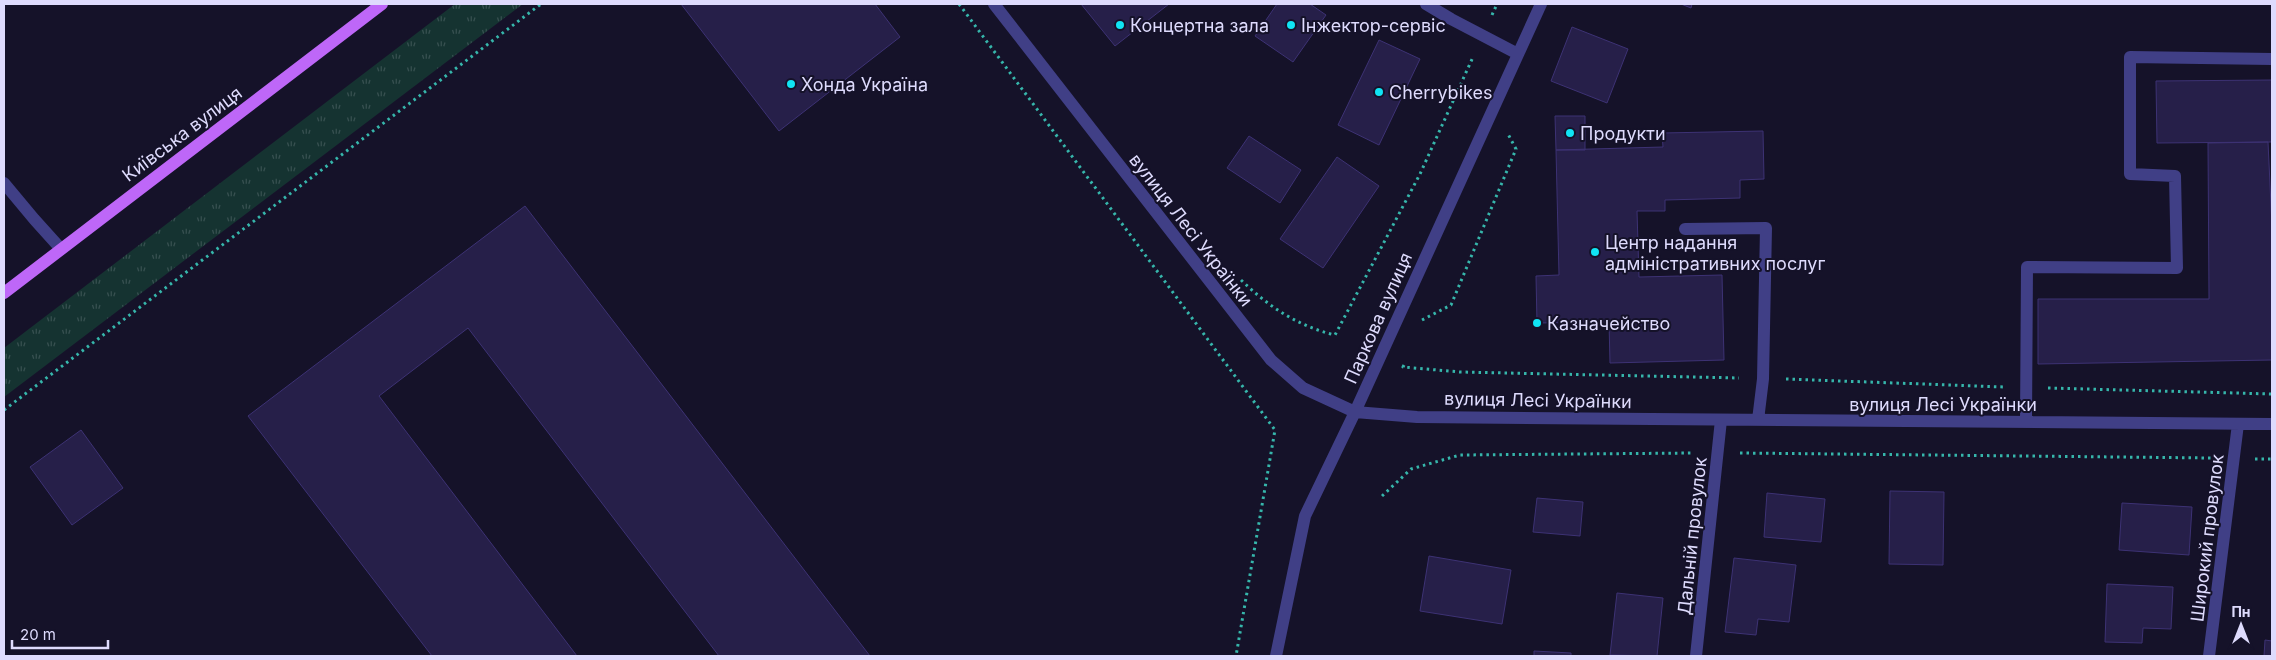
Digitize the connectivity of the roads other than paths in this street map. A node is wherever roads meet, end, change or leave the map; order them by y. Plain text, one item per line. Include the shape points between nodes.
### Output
1 (382, 4) edge
2 (994, 4) edge
3 (1426, 4) edge
4 (1541, 4) edge
5 (1518, 54) junction
6 (2272, 59) edge
7 (4, 183) edge
8 (1685, 229) dead end
9 (61, 248) junction
10 (4, 292) edge
11 (1355, 412) junction
12 (1721, 420) junction
13 (1758, 420) junction
14 (2026, 421) junction
15 (2238, 424) junction
16 (2272, 424) edge
17 (1276, 656) edge
18 (1696, 656) edge
19 (2209, 656) edge

1 - 9 main road, Київська вулиця
2 - 11 street, вулиця Лесі Українки via 1271,360 1303,388
3 - 5 street
4 - 5 street, Паркова вулиця
5 - 11 street, Паркова вулиця
6 - 14 street via 2130,57 2130,174 2175,176 2177,268 2027,267
7 - 9 street
8 - 13 street via 1766,228 1763,379
9 - 10 main road, Київська вулиця
11 - 12 street, вулиця Лесі Українки via 1416,417
11 - 17 street, Паркова вулиця via 1305,516
12 - 13 street, вулиця Лесі Українки
12 - 18 street, Дальній провулок
13 - 14 street, вулиця Лесі Українки
14 - 15 street, вулиця Лесі Українки
15 - 16 street, вулиця Лесі Українки
15 - 19 street, Широкий провулок

